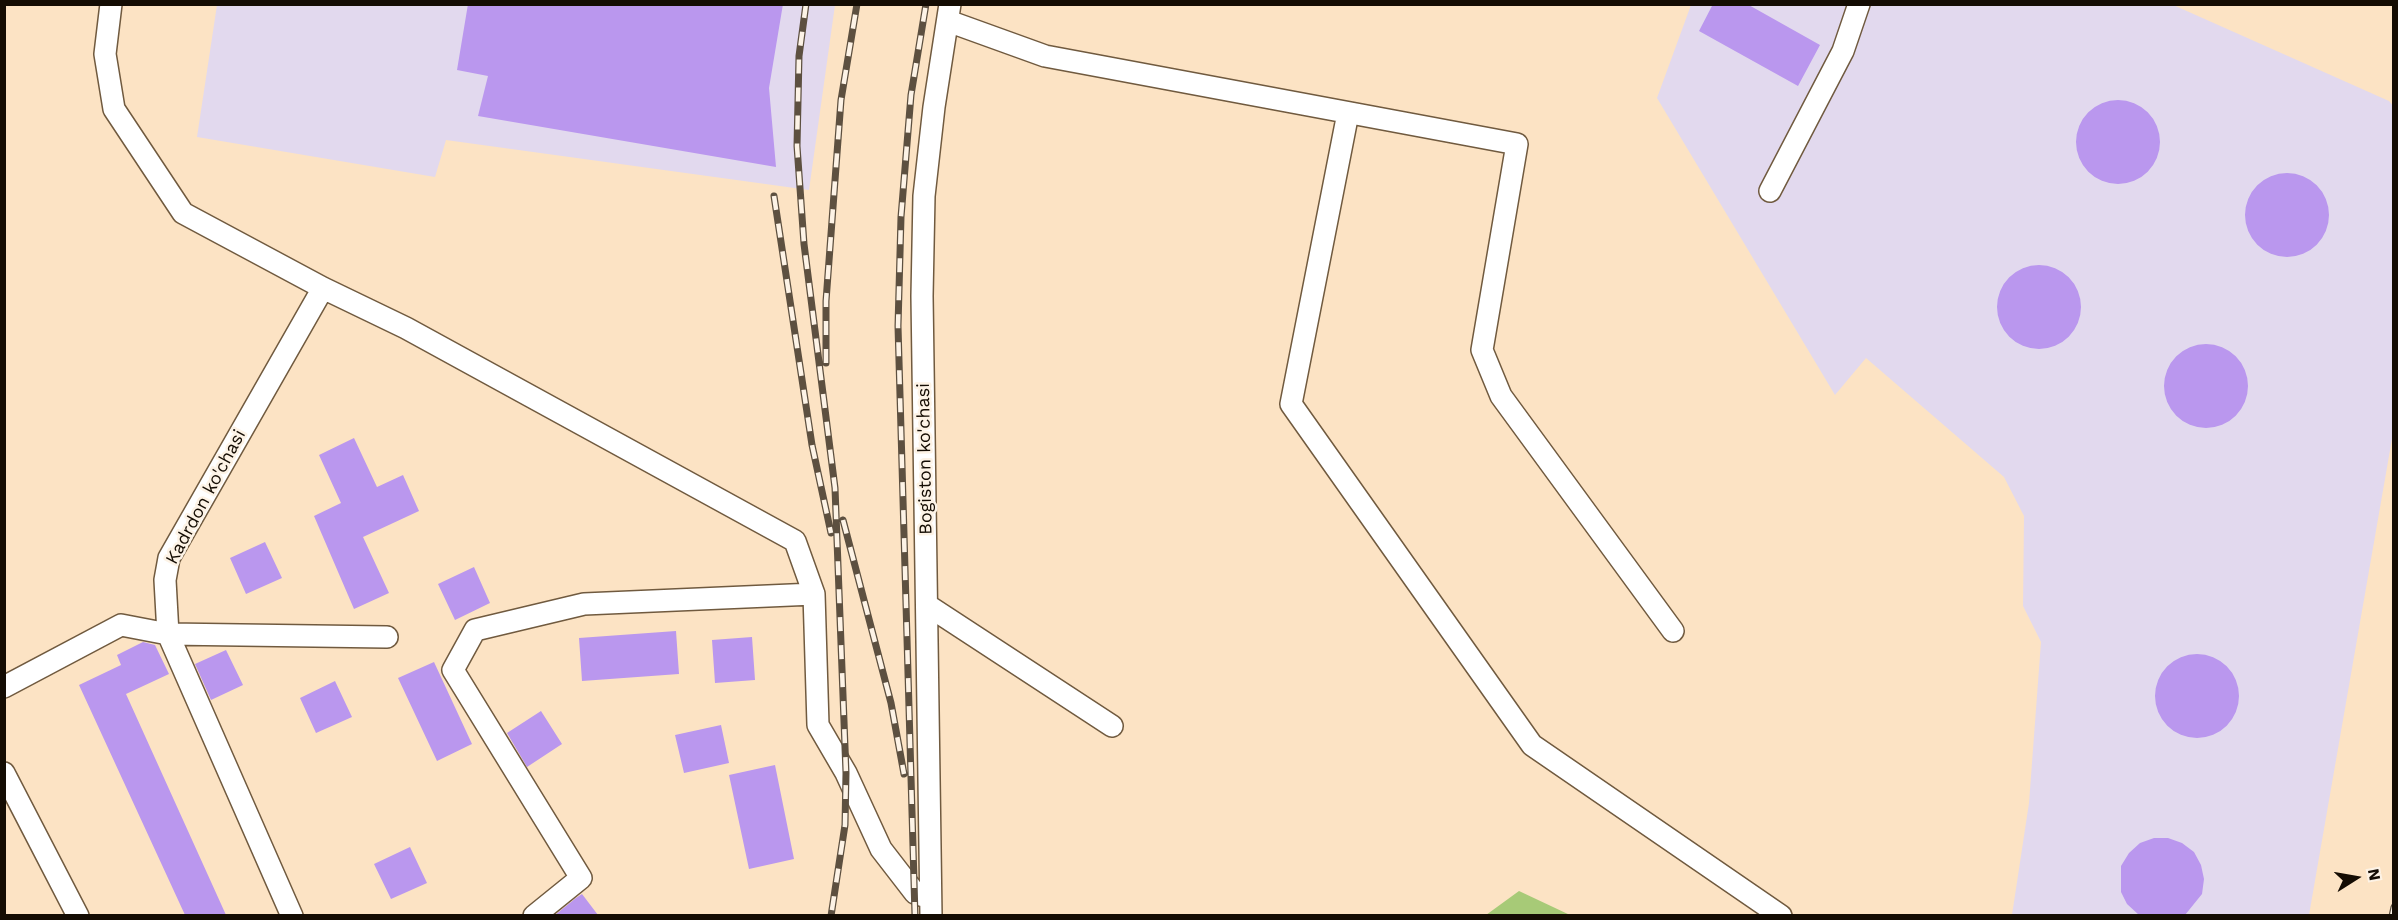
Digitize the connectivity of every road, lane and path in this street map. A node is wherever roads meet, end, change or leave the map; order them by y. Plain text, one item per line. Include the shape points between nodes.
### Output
1 (111, 4) edge
2 (1859, 4) edge
3 (949, 13) edge
4 (1348, 114) junction
5 (1770, 190) dead end
6 (324, 288) junction
7 (814, 594) junction
8 (927, 605) junction
9 (1673, 631) dead end
10 (168, 634) junction
11 (387, 637) dead end
12 (4, 687) edge
13 (1112, 726) dead end
14 (4, 772) edge
15 (931, 907) edge
16 (78, 915) edge
17 (292, 915) edge
18 (534, 915) edge
19 (1781, 915) edge

1 - 6 street via 105,54 114,109 183,213
2 - 5 street via 1843,51
3 - 4 street via 1045,56
3 - 8 street, Bogiston ko'chasi via 924,196
4 - 9 street via 1516,144 1482,350 1501,396
4 - 19 street via 1291,404 1532,745
6 - 7 street via 406,328 795,541
6 - 10 street, Kadrdon ko'chasi via 169,558 165,580
7 - 15 street via 818,725 846,773 881,849
7 - 18 street via 584,604 475,630 453,669 581,878
8 - 13 street
8 - 15 street, Bogiston ko'chasi
10 - 11 street
10 - 12 street via 121,625
10 - 17 street, Kadrdon ko'chasi
14 - 16 street

